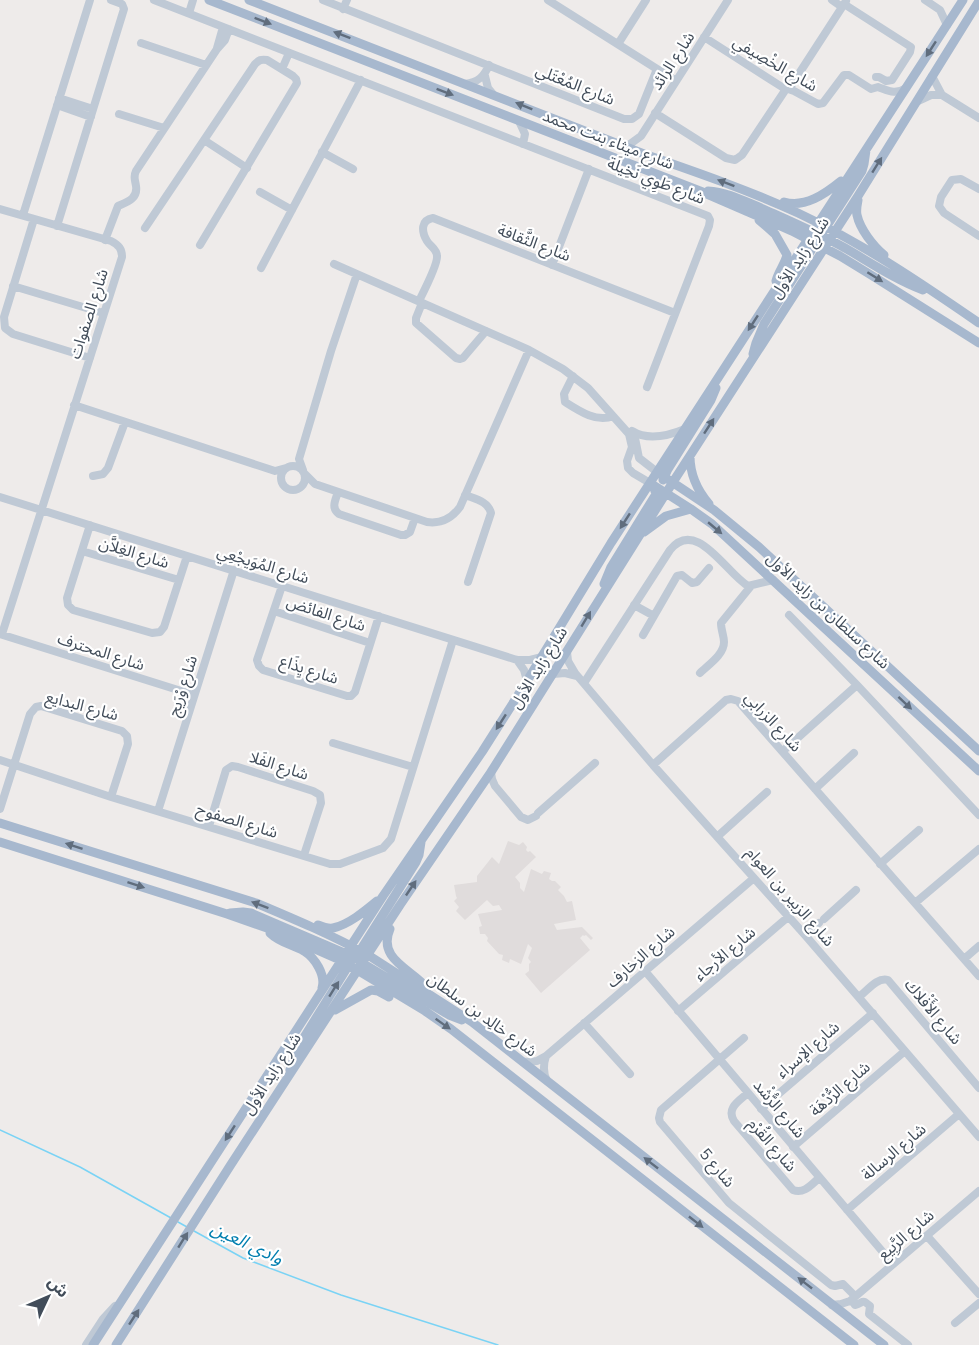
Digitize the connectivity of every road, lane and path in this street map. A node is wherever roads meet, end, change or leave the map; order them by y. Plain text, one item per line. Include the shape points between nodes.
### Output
1 (90, 0) edge
2 (112, 0) edge
3 (154, 0) edge
4 (193, 0) edge
5 (208, 0) edge
6 (249, 0) edge
7 (323, 0) edge
8 (347, 0) edge
9 (548, 0) edge
10 (646, 0) edge
11 (728, 0) edge
12 (832, 0) edge
13 (925, 0) edge
14 (979, 1) edge
15 (844, 3) edge
16 (961, 3) edge
17 (343, 9) junction
18 (940, 10) junction
19 (189, 13) junction
20 (947, 25) junction
21 (226, 28) junction
22 (704, 37) junction
23 (141, 43) dead end
24 (618, 44) junction
25 (287, 53) junction
26 (206, 65) junction
27 (489, 65) junction
28 (280, 68) junction
29 (657, 69) junction
30 (485, 76) junction
31 (932, 76) junction
32 (876, 77) dead end
33 (361, 80) junction
34 (676, 81) junction
35 (465, 84) junction
36 (907, 87) junction
37 (788, 89) junction
38 (887, 92) junction
39 (493, 94) junction
40 (942, 95) junction
41 (58, 101) junction
42 (917, 102) junction
43 (894, 107) junction
44 (92, 113) junction
45 (655, 113) junction
46 (120, 114) dead end
47 (979, 118) edge
48 (519, 121) junction
49 (164, 128) junction
50 (541, 130) junction
51 (641, 136) junction
52 (204, 140) junction
53 (524, 141) junction
54 (626, 147) junction
55 (866, 148) junction
56 (322, 152) junction
57 (644, 154) junction
58 (247, 168) junction
59 (353, 169) dead end
60 (589, 170) junction
61 (848, 176) junction
62 (979, 189) edge
63 (700, 191) junction
64 (260, 192) dead end
65 (760, 196) junction
66 (858, 196) junction
67 (0, 209) edge
68 (292, 210) junction
69 (751, 213) junction
70 (23, 216) junction
71 (34, 219) junction
72 (57, 226) junction
73 (144, 228) dead end
74 (109, 236) junction
75 (821, 236) junction
76 (979, 236) edge
77 (200, 244) dead end
78 (334, 264) dead end
79 (552, 265) junction
80 (261, 268) dead end
81 (899, 269) junction
82 (357, 274) junction
83 (13, 286) junction
84 (775, 290) junction
85 (934, 293) junction
86 (420, 302) junction
87 (103, 313) junction
88 (675, 313) junction
89 (978, 321) edge
90 (486, 331) junction
91 (979, 343) edge
92 (529, 350) junction
93 (90, 358) junction
94 (573, 376) junction
95 (719, 376) junction
96 (647, 387) dead end
97 (74, 405) junction
98 (613, 416) junction
99 (125, 422) junction
100 (685, 429) junction
101 (630, 430) junction
102 (690, 456) junction
103 (299, 459) junction
104 (289, 467) junction
105 (274, 471) junction
106 (303, 472) junction
107 (93, 476) dead end
108 (665, 477) junction
109 (282, 481) junction
110 (315, 484) junction
111 (649, 484) junction
112 (300, 487) junction
113 (338, 492) junction
114 (666, 493) junction
115 (465, 495) junction
116 (0, 497) edge
117 (691, 509) junction
118 (41, 510) junction
119 (714, 510) junction
120 (415, 518) junction
121 (90, 525) junction
122 (637, 538) junction
123 (82, 551) junction
124 (187, 556) junction
125 (755, 564) junction
126 (709, 568) dead end
127 (234, 570) junction
128 (179, 580) junction
129 (773, 580) junction
130 (468, 582) dead end
131 (282, 585) junction
132 (753, 585) junction
133 (603, 592) junction
134 (634, 605) junction
135 (274, 612) junction
136 (789, 615) dead end
137 (379, 616) junction
138 (654, 616) junction
139 (1, 634) edge
140 (642, 635) dead end
141 (453, 640) junction
142 (370, 643) junction
143 (567, 652) junction
144 (542, 657) junction
145 (517, 660) junction
146 (700, 673) dead end
147 (553, 674) junction
148 (581, 680) junction
149 (527, 681) junction
150 (857, 685) junction
151 (194, 695) junction
152 (333, 743) dead end
153 (952, 746) junction
154 (783, 751) junction
155 (979, 751) edge
156 (854, 753) dead end
157 (979, 758) edge
158 (0, 760) edge
159 (595, 763) dead end
160 (15, 765) junction
161 (653, 765) junction
162 (413, 767) junction
163 (979, 771) edge
164 (491, 772) junction
165 (479, 789) junction
166 (498, 789) junction
167 (815, 789) junction
168 (767, 792) dead end
169 (111, 797) junction
170 (0, 809) edge
171 (158, 811) junction
172 (979, 815) edge
173 (0, 824) edge
174 (209, 826) junction
175 (11, 827) junction
176 (919, 830) dead end
177 (718, 836) junction
178 (421, 840) junction
179 (0, 842) edge
180 (979, 849) edge
181 (304, 855) junction
182 (880, 864) junction
183 (754, 878) junction
184 (856, 890) dead end
185 (383, 896) junction
186 (915, 903) junction
187 (400, 905) junction
188 (227, 914) junction
189 (288, 916) junction
190 (789, 917) junction
191 (267, 928) junction
192 (805, 935) junction
193 (979, 946) edge
194 (355, 958) junction
195 (964, 959) junction
196 (645, 971) junction
197 (979, 976) edge
198 (434, 996) junction
199 (860, 997) junction
200 (316, 1000) junction
201 (425, 1011) junction
202 (678, 1011) junction
203 (330, 1013) junction
204 (873, 1013) junction
205 (472, 1022) junction
206 (584, 1023) junction
207 (744, 1038) dead end
208 (905, 1051) junction
209 (546, 1056) junction
210 (719, 1059) junction
211 (521, 1062) junction
212 (630, 1074) dead end
213 (288, 1077) junction
214 (548, 1082) junction
215 (979, 1088) edge
216 (748, 1094) junction
217 (761, 1109) junction
218 (959, 1114) junction
219 (978, 1134) edge
220 (793, 1147) junction
221 (819, 1178) junction
222 (979, 1191) edge
223 (847, 1210) junction
224 (927, 1236) junction
225 (893, 1264) junction
226 (127, 1294) junction
227 (979, 1294) edge
228 (853, 1298) junction
229 (979, 1303) edge
230 (832, 1305) junction
231 (851, 1319) junction
232 (955, 1323) dead end
233 (86, 1345) edge
234 (93, 1345) edge
235 (116, 1345) edge
236 (854, 1345) edge
237 (884, 1345) edge
238 (908, 1345) edge

1 - 41 street
2 - 44 street via 124,9
3 - 19 street, شارع طَوِي نَخِيلَة
4 - 19 street
5 -> 48 main road, شارع ميثاء بنت محمد
35 -> 6 main road, شارع ميثاء بنت محمد
7 - 17 street, شارع المُعْتَلي
8 - 17 street
9 - 24 street
10 - 24 street
11 - 22 street, شارع الرائد
12 - 15 street
13 - 18 street
14 - 31 main road, شارع زايد الأول
15 - 32 street via 911,47 892,80
15 - 37 street
16 - 18 street, شارع زايد الأول via 950,10
16 - 20 main road, شارع زايد الأول
17 - 27 street, شارع المُعْتَلي
18 - 20 street
19 - 21 street, شارع طَوِي نَخِيلَة
20 -> 36 main road, شارع زايد الأول
21 - 25 street, شارع طَوِي نَخِيلَة
21 - 26 street
22 - 34 street, شارع الرائد
22 - 37 street, شارع الخْصِيفي
23 - 26 street
24 - 29 street
25 - 28 street
25 - 33 street, شارع طَوِي نَخِيلَة
26 - 49 street
27 - 29 street, شارع المُعْتَلي via 628,120 639,114
27 - 30 street
28 - 52 street via 267,60 258,60
28 - 58 street via 297,83
29 - 34 street
30 - 35 street
30 - 39 street
31 - 40 street
31 - 42 main road, شارع زايد الأول
33 - 53 street, شارع طَوِي نَخِيلَة
33 - 56 street
34 - 45 street, شارع الرائد
35 - 39 main road, شارع ميثاء بنت محمد
36 - 38 street
36 - 43 main road, شارع زايد الأول
37 - 38 street, شارع الخْصِيفي via 820,104 846,75 869,88
37 - 45 street via 735,160
38 - 43 street
54 -> 39 main road, شارع ميثاء بنت محمد
40 - 42 street
40 - 47 street
41 - 44 street
41 - 70 street
66 -> 42 main road, شارع زايد الأول
43 - 55 main road, شارع زايد الأول
44 - 72 street
45 - 51 street, شارع الرائد
46 - 49 street
48 - 50 main road, شارع ميثاء بنت محمد
48 - 53 street
49 - 74 street via 134,173 134,196 120,206
50 - 53 street
50 - 63 main road, شارع ميثاء بنت محمد
51 - 54 street, شارع الرائد
51 - 57 street
52 - 58 street
52 - 73 street
53 - 60 street, شارع طَوِي نَخِيلَة
54 - 57 main road, شارع ميثاء بنت محمد
55 - 61 main road, شارع زايد الأول
55 - 75 main road via 862,171
56 - 59 street
56 - 68 street
65 -> 57 main road, شارع ميثاء بنت محمد
58 - 77 street
60 - 79 street
60 - 88 street, شارع طَوِي نَخِيلَة via 710,218
61 - 65 main road via 827,192 800,204
61 - 75 main road, شارع زايد الأول
62 - 76 street via 961,179 952,180 939,206
63 - 69 main road, شارع ميثاء بنت محمد
63 - 75 main road via 736,198
64 - 68 street
65 - 75 main road, شارع ميثاء بنت محمد
66 - 75 main road, شارع زايد الأول
66 - 81 main road via 856,214 868,238
67 - 70 street
68 - 80 street
69 - 75 main road, شارع ميثاء بنت محمد
69 - 84 main road via 775,234 787,255
70 - 71 street
71 - 72 street
71 - 83 street
72 - 74 street
74 - 87 street, شارع الصفوات via 119,246 122,257
75 - 81 main road, شارع ميثاء بنت محمد
75 - 84 main road, شارع زايد الأول
75 - 85 main road via 898,279
75 -> 91 main road, شارع ميثاء بنت محمد via 871,275
102 -> 75 main road, شارع زايد الأول via 751,362
78 - 82 street
79 - 86 street, شارع الثَّقافة via 431,218 423,230 437,253 437,261
79 - 88 street, شارع الثَّقافة
81 - 85 main road, شارع ميثاء بنت محمد
82 - 86 street
82 - 103 street
83 - 87 street
83 - 93 street via 3,322 8,332
84 -> 95 main road, شارع زايد الأول
85 - 89 main road, شارع ميثاء بنت محمد
86 - 90 street
86 - 90 street via 416,323 458,359
87 - 93 street, شارع الصفوات
88 - 96 street, شارع طَوِي نَخِيلَة
90 - 92 street
92 - 94 street
92 - 115 street
93 - 97 street, شارع الصفوات
94 - 98 street
94 - 98 street via 564,394 565,402 597,418
95 - 100 main road, شارع زايد الأول
95 - 108 main road via 711,400
97 - 99 street
97 - 118 street, شارع الصفوات
98 - 101 street
98 - 111 street via 631,440 628,468
99 - 105 street
99 - 107 street via 108,468
100 - 101 street via 646,437
100 - 108 main road, شارع زايد الأول
101 - 108 street via 639,458
102 - 108 main road, شارع زايد الأول
102 - 119 main road via 694,480
103 - 104 street
103 - 106 street
104 - 105 street
104 - 106 street via 297,466
104 - 109 street via 282,473
105 - 109 street
106 - 110 street
106 - 112 street via 305,481
108 - 111 main road, شارع زايد الأول
108 - 114 main road
108 - 119 main road, شارع سلطان بن زايد الأول
109 - 112 street via 289,489
110 - 112 street
110 - 113 street
111 - 114 main road, شارع سلطان بن زايد الأول
111 - 133 main road via 656,494 607,573
111 -> 144 main road, شارع زايد الأول
113 - 120 street
113 - 120 street via 334,506 339,514 401,535 410,532
114 - 117 main road, شارع سلطان بن زايد الأول
114 - 122 main road, شارع زايد الأول
115 - 120 street via 449,518 434,523
115 - 130 street via 485,503 491,513
116 - 118 street, شارع المُوَيجْعِي
117 - 122 main road via 666,516
117 -> 125 main road, شارع سلطان بن زايد الأول
118 - 121 street, شارع المُوَيجْعِي
118 - 139 street, شارع الصفوات
119 - 155 main road, شارع سلطان بن زايد الأول via 777,562
121 - 123 street
121 - 124 street, شارع المُوَيجْعِي
122 - 133 main road, شارع زايد الأول
123 - 128 street, شارع الغِلاَّن
123 - 128 street via 67,598 73,610 158,633 164,627
124 - 127 street, شارع المُوَيجْعِي
124 - 128 street
125 - 129 main road, شارع سلطان بن زايد الأول
125 - 132 street via 757,575
126 - 138 street via 697,582 677,576
127 - 131 street, شارع المُوَيجْعِي
127 - 151 street, شارع وْرَيج
129 - 132 street
129 -> 153 main road, شارع سلطان بن زايد الأول
131 - 135 street, شارع يِذَاع
131 - 137 street, شارع المُوَيجْعِي
132 - 134 street via 745,585 700,543 683,540 673,545
132 - 146 street via 721,622 722,651
143 -> 133 main road, شارع زايد الأول
134 - 138 street
134 - 148 street
135 - 142 street, شارع الفائض
135 - 142 street, شارع يِذَاع via 257,660 264,670 350,696 355,692
136 - 150 street
137 - 141 street, شارع المُوَيجْعِي
137 - 142 street, شارع يِذَاع
138 - 140 street
139 - 151 street, شارع المحترف
141 - 145 street, شارع المُوَيجْعِي
141 - 162 street, شارع الصفوح
143 - 147 main road, شارع زايد الأول
143 - 148 street, شارع الزبير بن العوام via 570,665
144 - 145 street, شارع المُوَيجْعِي
144 - 149 main road, شارع زايد الأول
145 - 149 street
147 - 148 street via 565,673
147 - 164 main road, شارع زايد الأول
148 - 161 street, شارع الزبير بن العوام
149 -> 178 main road, شارع زايد الأول
150 - 154 street
150 - 172 street
151 - 171 street, شارع وْرَيج
152 - 162 street
153 - 157 main road via 961,742
153 - 163 main road, شارع سلطان بن زايد الأول
154 - 161 street, شارع الزرابي via 740,703 731,699
154 - 167 street, شارع الزرابي
156 - 167 street
158 - 160 street, شارع الصفوح
159 - 166 street via 528,820
160 - 169 street, شارع الصفوح
160 - 169 street, شارع البدايع via 30,714 36,707 45,706 122,731 128,744
160 - 170 street, شارع البدايع
161 - 177 street, شارع الزبير بن العوام
162 - 181 street, شارع الصفوح via 391,839 384,848 335,865
164 - 165 main road, شارع زايد الأول
164 - 166 street
165 - 166 street
187 -> 165 main road, شارع زايد الأول
167 - 182 street, شارع الزرابي
168 - 177 street
169 - 171 street, شارع الصفوح
170 - 175 street, شارع البدايع
171 - 174 street, شارع الصفوح
173 - 175 main road, شارع خالِد بن سلطان
174 - 181 street, شارع الصفوح
174 - 181 street, شارع الفَلا via 225,773 235,766 320,795 321,803
189 -> 175 main road, شارع خالِد بن سلطان
176 - 182 street
177 - 183 street, شارع الزبير بن العوام
178 - 185 main road, شارع زايد الأول
178 - 194 main road via 420,855
179 -> 188 main road, شارع خالِد بن سلطان
180 - 186 street
182 - 186 street, شارع الزرابي
183 - 190 street, شارع الزبير بن العوام
183 - 196 street, شارع الزخارف
184 - 192 street
185 - 189 main road via 360,915 335,928
185 - 194 main road, شارع زايد الأول
186 - 195 street, شارع الزرابي
187 - 194 main road, شارع زايد الأول
187 - 198 main road via 387,935 387,946 396,963 418,978
188 - 191 main road, شارع خالِد بن سلطان
188 - 194 main road via 259,915
189 - 194 main road, شارع خالِد بن سلطان
190 - 192 street, شارع الزبير بن العوام
190 - 202 street, شارع الأرجاء
191 - 194 main road, شارع خالِد بن سلطان
191 - 200 main road via 279,940 305,952 319,968 324,982
192 - 199 street, شارع الزبير بن العوام
193 - 195 street
194 - 198 main road, شارع خالِد بن سلطان
194 - 200 main road, شارع زايد الأول
194 - 201 main road, شارع خالِد بن سلطان
194 - 203 main road, شارع زايد الأول
194 - 205 main road via 449,1015
213 -> 194 main road via 297,1047
195 - 197 street, شارع الزرابي
196 - 202 street, شارع الرُّشْد
196 - 206 street, شارع الزخارف
198 - 205 main road, شارع خالِد بن سلطان
199 - 204 street, شارع الزبير بن العوام
199 - 215 street, شارع الأَفْلاك via 879,980 888,980
200 -> 226 main road, شارع زايد الأول
201 - 203 main road via 375,990
201 -> 236 main road, شارع خالِد بن سلطان
202 - 210 street, شارع الرُّشْد
203 - 213 main road, شارع زايد الأول
204 - 208 street, شارع الزبير بن العوام
204 - 217 street, شارع الإسراء
205 - 211 main road, شارع خالِد بن سلطان
206 - 209 street, شارع الزخارف
206 - 212 street
207 - 210 street, شارع 5
208 - 218 street, شارع الزبير بن العوام
208 - 220 street, شارع الرُّدْهَة
209 - 211 street, شارع الزخارف
209 - 214 street via 544,1072
210 - 216 street, شارع الرُّشْد
210 - 228 street, شارع 5 via 661,1110 660,1122 739,1212 831,1285 843,1284
211 - 214 main road, شارع خالِد بن سلطان
235 -> 213 main road, شارع زايد الأول
230 -> 214 main road, شارع خالِد بن سلطان
216 - 217 street, شارع الرُّشْد
216 - 221 street, شارع القُرْم via 731,1110 734,1121 793,1190 803,1191
217 - 220 street, شارع الرُّشْد
218 - 219 street, شارع الزبير بن العوام
218 - 223 street, شارع الرسالة
220 - 221 street, شارع الرُّشْد
221 - 223 street, شارع الرُّشْد
222 - 224 street, شارع الرَّبِيع
223 - 225 street, شارع الرُّشْد
224 - 225 street, شارع الرَّبِيع
224 - 227 street
225 - 228 street, شارع الرَّبِيع
226 - 233 street via 102,1319
226 - 234 main road, شارع زايد الأول
228 - 230 street, شارع الرَّبِيع
228 - 231 street via 848,1310
228 - 238 street, شارع 5 via 855,1305 862,1301 870,1306 869,1314
229 - 232 street
230 - 231 main road, شارع خالِد بن سلطان
231 - 237 main road, شارع خالِد بن سلطان

